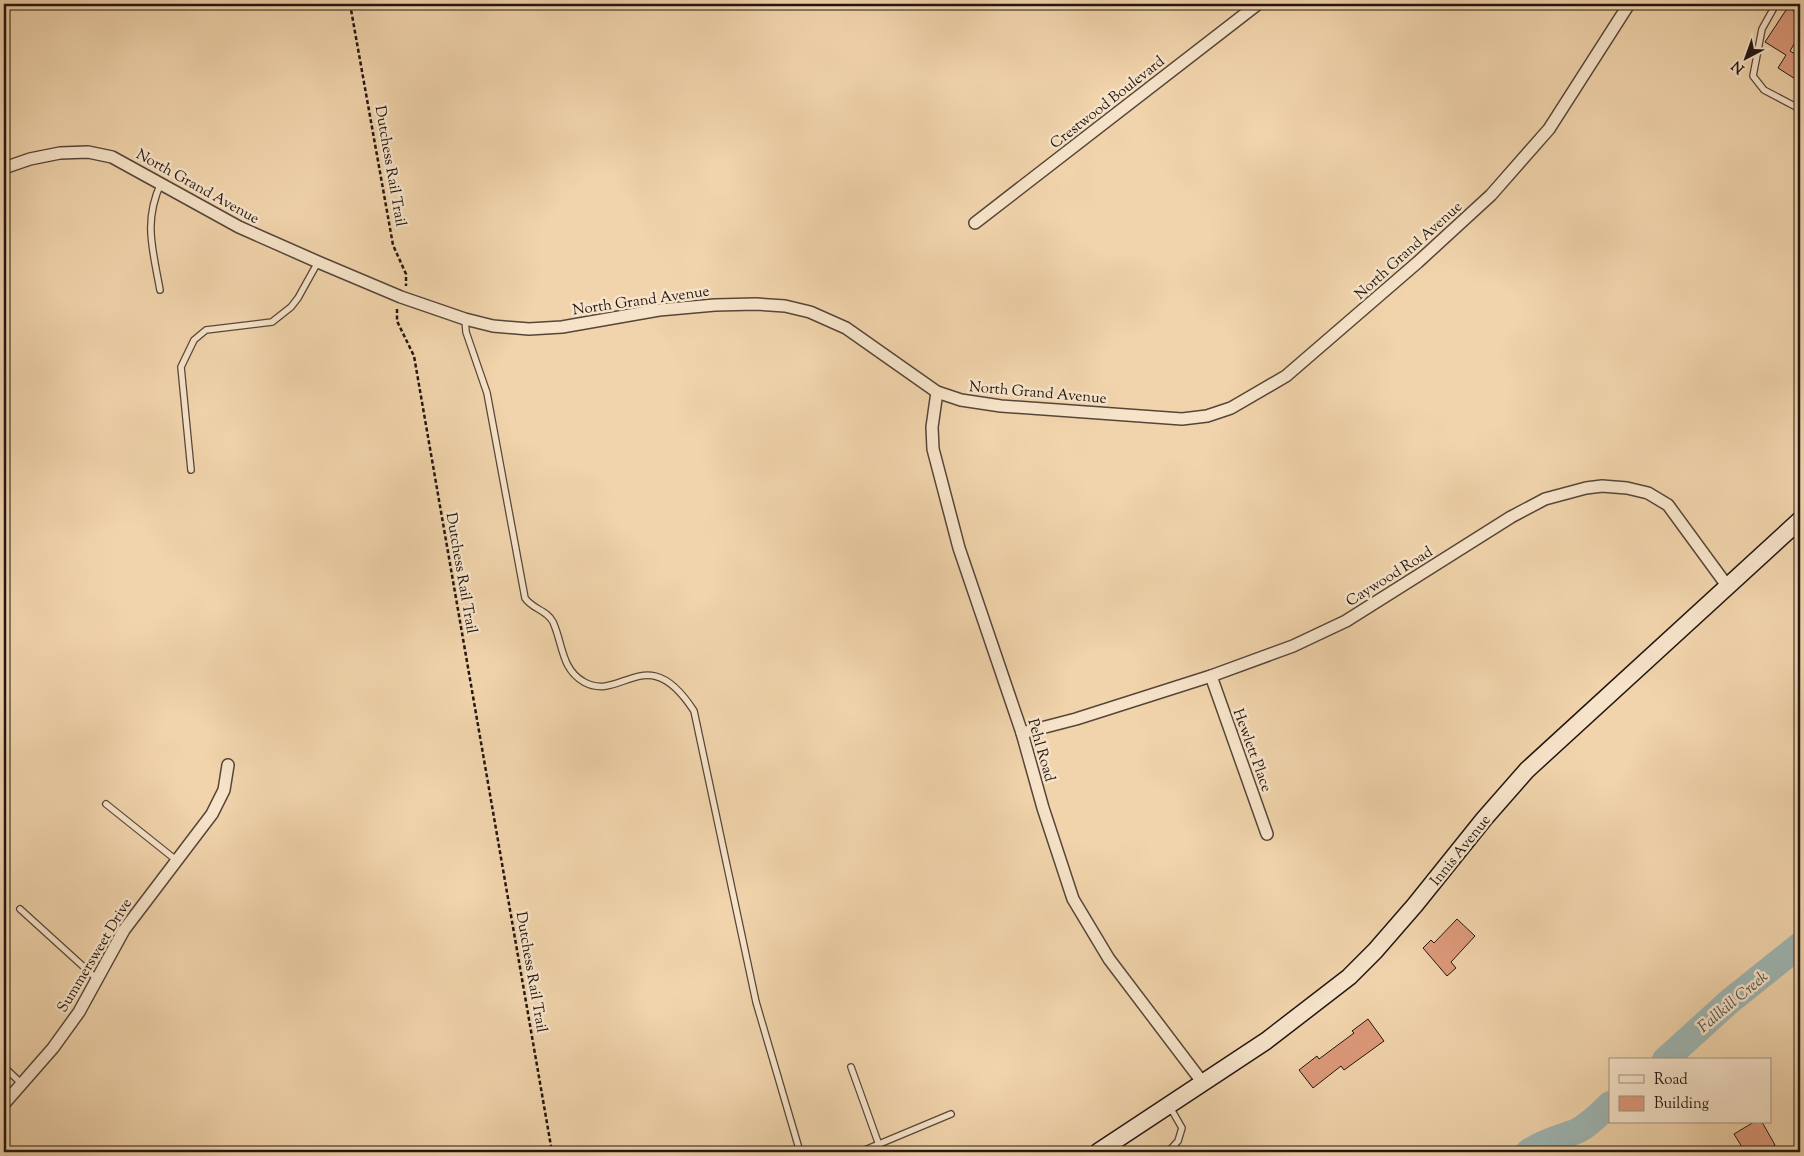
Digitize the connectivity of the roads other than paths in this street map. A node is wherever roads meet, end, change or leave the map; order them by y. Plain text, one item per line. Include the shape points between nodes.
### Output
1 (1258, 4) edge
2 (1776, 4) edge
3 (1626, 5) edge
4 (1800, 109) edge
5 (4, 168) edge
6 (161, 183) junction
7 (975, 223) dead end
8 (318, 262) junction
9 (160, 290) dead end
10 (465, 320) junction
11 (937, 392) junction
12 (191, 470) dead end
13 (1800, 520) edge
14 (1728, 587) junction
15 (1211, 676) junction
16 (1022, 733) junction
17 (228, 765) dead end
18 (106, 804) dead end
19 (1267, 834) dead end
20 (176, 860) junction
21 (20, 909) dead end
22 (97, 979) junction
23 (4, 1067) edge
24 (850, 1067) dead end
25 (1203, 1083) junction
26 (22, 1084) junction
27 (4, 1104) edge
28 (1169, 1106) junction
29 (951, 1114) dead end
30 (878, 1145) junction
31 (1105, 1149) edge
32 (1169, 1151) dead end
33 (800, 1152) edge
34 (860, 1152) edge

1 - 7 street, Crestwood Boulevard
2 - 4 lane via 1762,29 1754,76 1764,90
3 - 11 street, North Grand Avenue via 1549,129 1518,166 1426,256 1332,338 1286,376 1254,396 1207,416 1182,419 1000,406 961,400
5 - 6 street, North Grand Avenue via 30,159 88,152 112,157
6 - 8 street, North Grand Avenue via 239,227
6 - 9 lane via 152,202 149,230
8 - 10 street, North Grand Avenue
8 - 12 lane via 298,298 272,322 206,330 194,340 181,367
10 - 11 street, North Grand Avenue via 529,329 715,305 786,306 810,312 846,328
10 - 33 lane via 466,332 487,393 525,598 530,606 547,613 553,621 566,664 584,682 595,687 607,687 644,674 657,677 685,697 694,711 756,1002
11 - 16 street, Pehl Road via 932,427 934,449 959,548
13 - 14 main road, Innis Avenue
14 - 15 street, Caywood Road via 1668,505 1648,493 1627,488 1586,488 1545,499 1511,517 1346,621 1293,646
14 - 25 main road, Innis Avenue via 1527,770 1415,906 1348,977 1266,1042
15 - 16 street, Caywood Road
15 - 19 street, Hewlett Place
16 - 25 street, Pehl Road via 1073,899 1108,960
17 - 20 street, Summersweet Drive via 224,790 212,814
18 - 20 lane
20 - 22 street, Summersweet Drive via 124,930
21 - 22 lane
22 - 26 street, Summersweet Drive via 79,1012
23 - 26 lane
24 - 30 lane
25 - 28 main road, Innis Avenue
26 - 27 street, Summersweet Drive
28 - 31 main road, Innis Avenue
28 - 32 lane via 1182,1128 1178,1141
29 - 30 lane
30 - 34 lane

